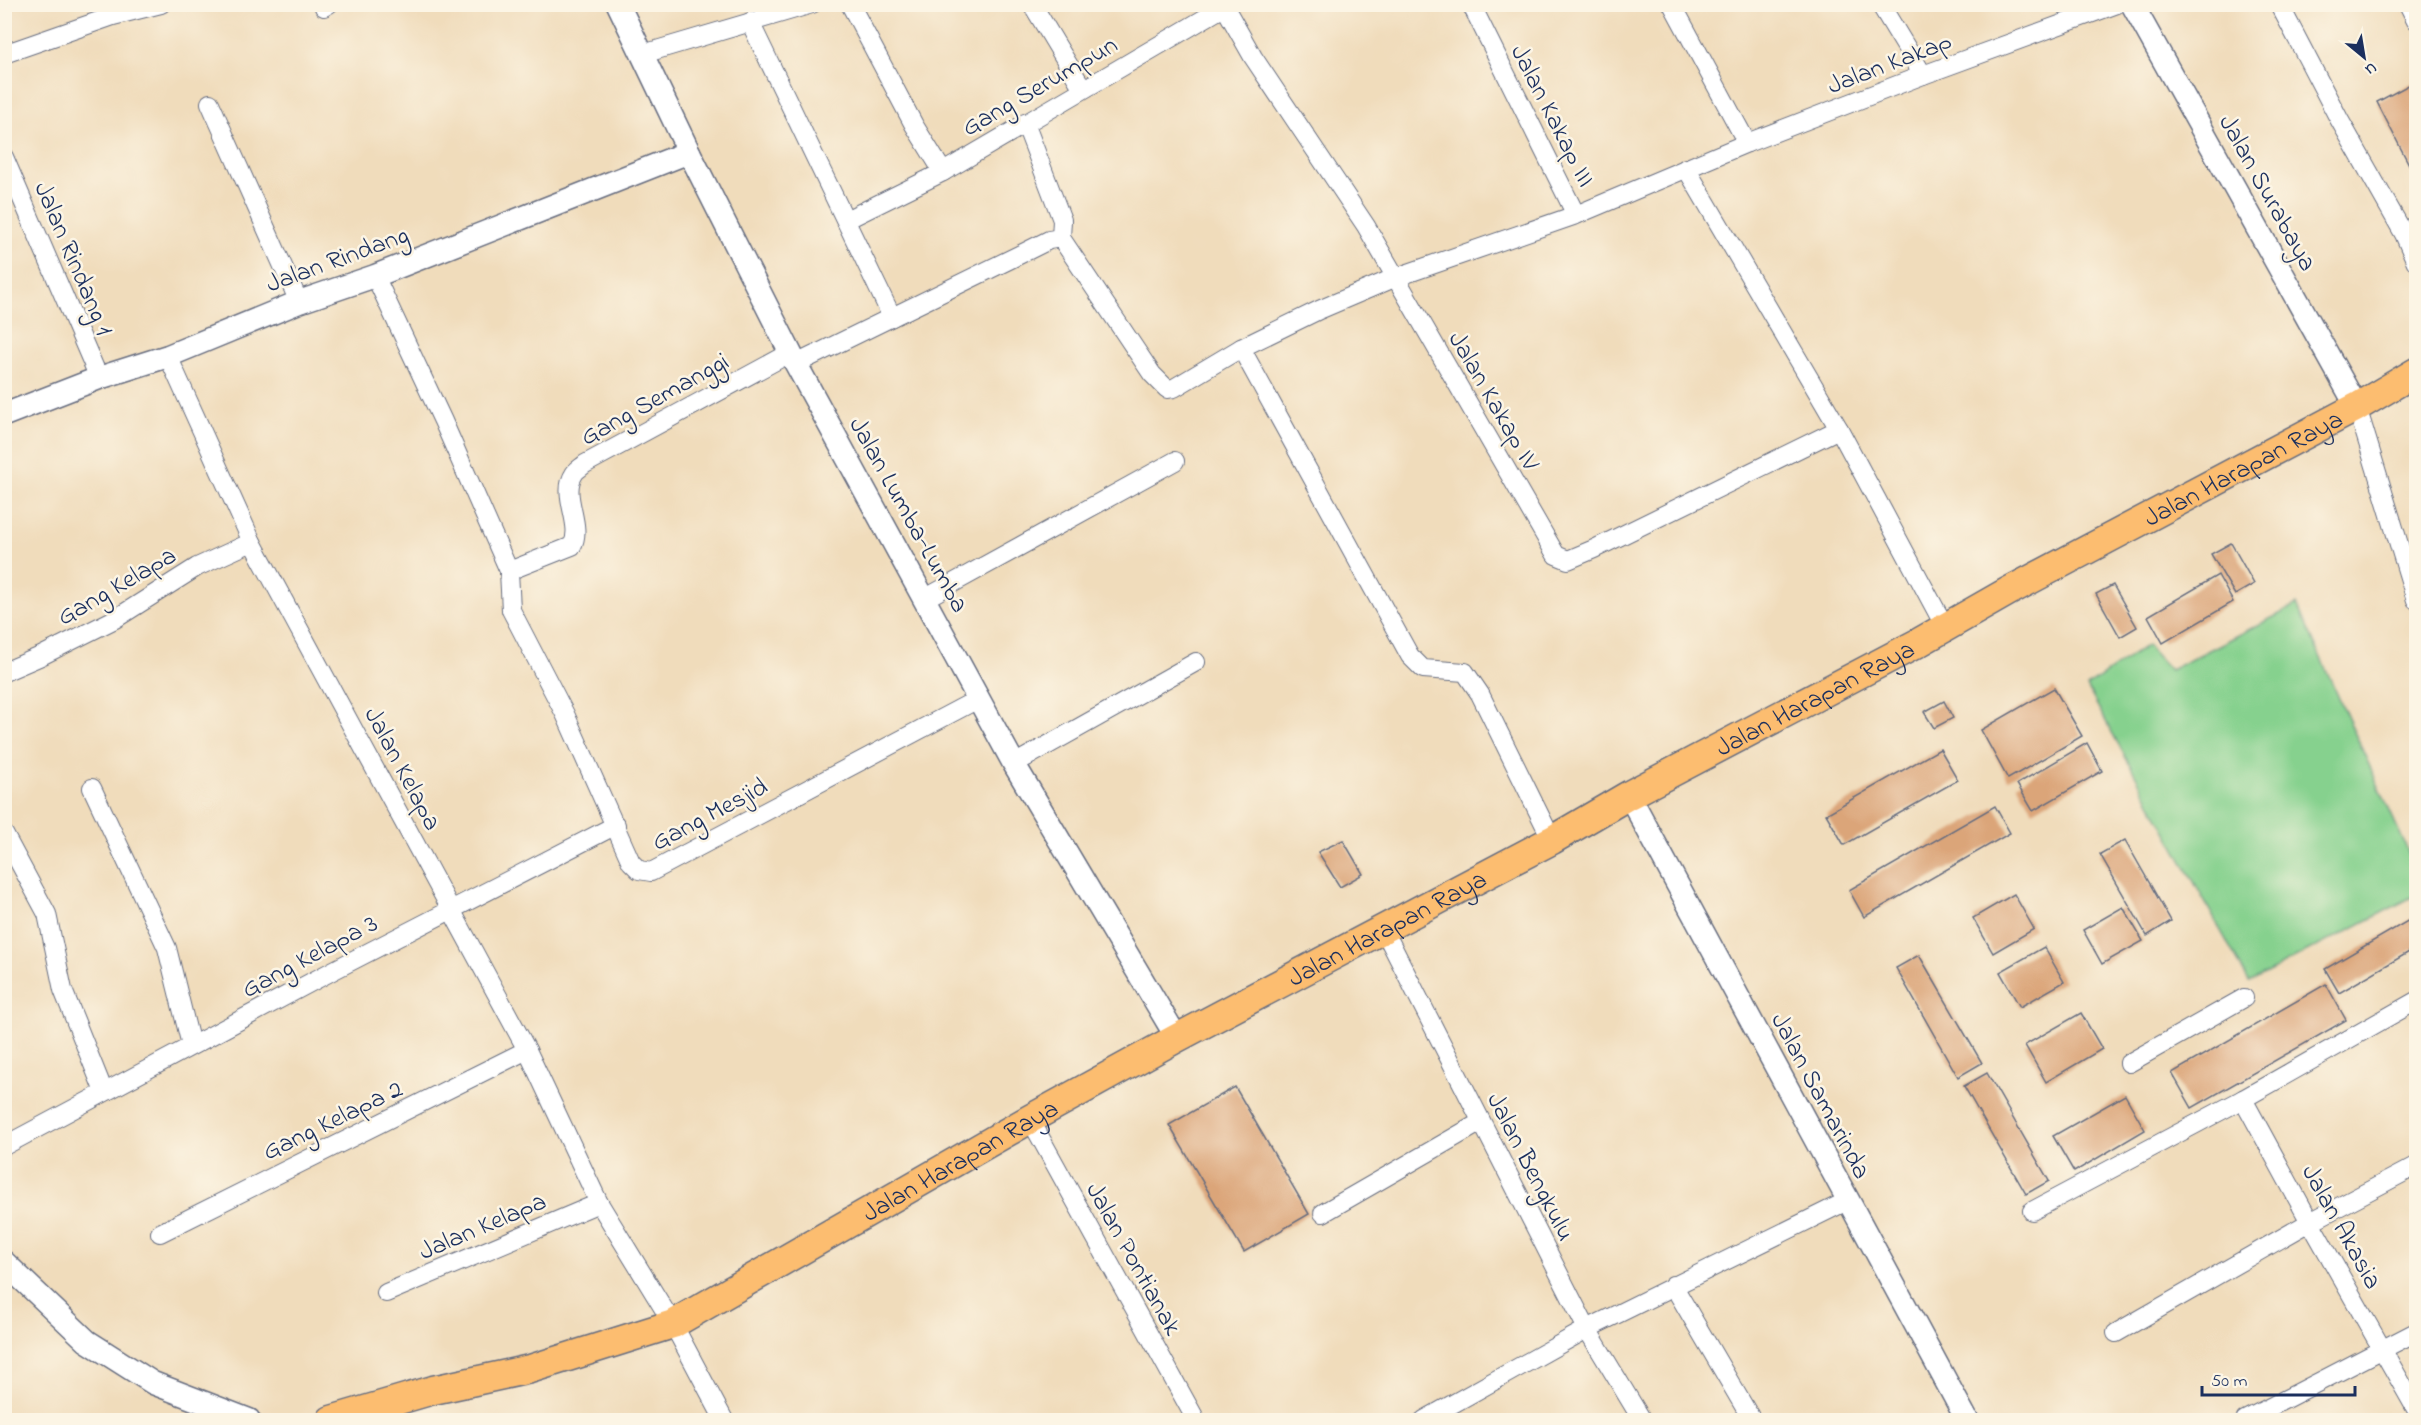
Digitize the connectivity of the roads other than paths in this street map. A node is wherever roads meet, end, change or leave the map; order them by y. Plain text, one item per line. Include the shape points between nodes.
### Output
1 (161, 4) edge
2 (618, 4) edge
3 (812, 4) edge
4 (850, 4) edge
5 (1032, 4) edge
6 (1470, 4) edge
7 (1672, 4) edge
8 (1880, 4) edge
9 (2117, 4) edge
10 (2132, 4) edge
11 (2280, 4) edge
12 (2408, 4) edge
13 (1224, 6) edge
14 (2416, 20) edge
15 (750, 22) junction
16 (4, 54) edge
17 (643, 54) junction
18 (1923, 75) junction
19 (1083, 89) junction
20 (210, 103) dead end
21 (1025, 123) junction
22 (1747, 143) junction
23 (688, 152) junction
24 (4, 157) edge
25 (1686, 168) junction
26 (943, 172) junction
27 (1576, 215) junction
28 (846, 220) junction
29 (1060, 238) junction
30 (2416, 262) edge
31 (375, 276) junction
32 (1394, 278) junction
33 (299, 302) junction
34 (892, 317) junction
35 (1241, 348) junction
36 (168, 356) junction
37 (793, 358) junction
38 (2416, 372) edge
39 (99, 378) junction
40 (2357, 407) junction
41 (4, 415) edge
42 (1839, 429) junction
43 (1175, 461) dead end
44 (252, 542) junction
45 (509, 571) junction
46 (924, 599) junction
47 (2416, 600) edge
48 (1945, 627) junction
49 (1196, 662) dead end
50 (4, 672) edge
51 (978, 699) junction
52 (1014, 764) junction
53 (92, 788) dead end
54 (1629, 795) junction
55 (616, 825) junction
56 (4, 834) edge
57 (1552, 840) junction
58 (451, 910) junction
59 (1384, 930) junction
60 (2244, 998) dead end
61 (2416, 1001) edge
62 (1177, 1038) junction
63 (191, 1045) junction
64 (527, 1050) junction
65 (2129, 1063) dead end
66 (104, 1092) junction
67 (2243, 1099) junction
68 (1030, 1119) junction
69 (1481, 1122) junction
70 (4, 1146) edge
71 (2416, 1166) edge
72 (1846, 1200) junction
73 (599, 1203) junction
74 (2032, 1211) dead end
75 (1323, 1213) dead end
76 (2310, 1222) junction
77 (160, 1233) dead end
78 (4, 1262) edge
79 (1673, 1285) junction
80 (386, 1293) dead end
81 (673, 1324) junction
82 (1587, 1329) junction
83 (2416, 1332) edge
84 (2116, 1333) dead end
85 (2382, 1348) junction
86 (2416, 1409) edge
87 (347, 1418) edge
88 (249, 1420) edge
89 (724, 1420) edge
90 (1196, 1420) edge
91 (1424, 1420) edge
92 (1642, 1420) edge
93 (1752, 1420) edge
94 (1968, 1420) edge
95 (2245, 1420) edge

1 - 16 street via 112,16
2 - 17 street, Jalan Lumba-Lumba
3 - 15 street
4 - 26 street
5 - 19 street
6 - 27 street, Jalan Kakap III
7 - 22 street
8 - 18 street
9 - 18 street, Jalan Kakap
10 - 40 street, Jalan Surabaya
11 - 30 street
12 - 14 street
13 - 19 street, Gang Serumpun
13 - 32 street, Jalan Kakap IV via 1253,57 1366,226
15 - 17 street
15 - 28 street
17 - 23 street, Jalan Lumba-Lumba
18 - 22 street, Jalan Kakap
19 - 21 street, Gang Serumpun
20 - 33 street
21 - 26 street, Gang Serumpun
21 - 29 street via 1062,220
22 - 25 street, Jalan Kakap
23 - 31 street, Jalan Rindang
23 - 37 street, Jalan Lumba-Lumba
24 - 39 street, Jalan Rindang 1
25 - 27 street, Jalan Kakap
25 - 42 street
26 - 28 street, Gang Serumpun
27 - 32 street, Jalan Kakap
28 - 34 street
29 - 34 street
29 - 35 street via 1152,374 1167,389
31 - 33 street, Jalan Rindang
31 - 45 street
32 - 35 street, Jalan Kakap
32 - 42 street, Jalan Kakap IV via 1556,555 1568,560
33 - 36 street, Jalan Rindang
34 - 37 street
35 - 57 street via 1410,656 1423,669 1465,672 1480,694
36 - 39 street, Jalan Rindang
36 - 44 street, Jalan Kelapa
37 - 45 street, Gang Semanggi via 585,464 573,474 570,490 575,535 572,546
37 - 46 street, Jalan Lumba-Lumba
38 - 40 main road, Jalan Harapan Raya
39 - 41 street, Jalan Rindang
40 - 47 street
40 - 48 main road, Jalan Harapan Raya
42 - 48 street
43 - 46 street
44 - 50 street, Gang Kelapa via 196,567 115,619
44 - 58 street, Jalan Kelapa
45 - 55 street via 511,610
46 - 51 street, Jalan Lumba-Lumba
48 - 54 main road, Jalan Harapan Raya
49 - 52 street
51 - 52 street, Jalan Lumba-Lumba
51 - 55 street, Gang Mesjid via 651,872 639,870 631,862
52 - 62 street, Jalan Lumba-Lumba
53 - 63 street via 167,948
54 - 57 main road, Jalan Harapan Raya
54 - 72 street, Jalan Samarinda
55 - 58 street, Gang Mesjid
56 - 66 street via 47,914 63,990
57 - 59 main road, Jalan Harapan Raya
58 - 63 street, Gang Kelapa 3
58 - 64 street, Jalan Kelapa
59 - 62 main road, Jalan Harapan Raya
59 - 69 street, Jalan Bengkulu
60 - 65 street
61 - 67 street
62 - 68 main road, Jalan Harapan Raya
63 - 66 street, Gang Kelapa 3
64 - 73 street, Jalan Kelapa
64 - 77 street, Gang Kelapa 2
66 - 70 street, Gang Kelapa 3
67 - 74 street
67 - 76 street, Jalan Akasia
68 - 81 main road, Jalan Harapan Raya
68 - 90 street, Jalan Pontianak
69 - 75 street
69 - 82 street, Jalan Bengkulu
71 - 76 street
72 - 79 street
72 - 94 street, Jalan Samarinda
73 - 80 street, Jalan Kelapa
73 - 81 street, Jalan Kelapa
76 - 84 street
76 - 85 street, Jalan Akasia
78 - 88 street via 87,1341 153,1383
79 - 82 street
79 - 93 street
81 - 87 main road, Jalan Harapan Raya via 530,1369 433,1390
81 - 89 street, Jalan Kelapa
82 - 91 street
82 - 92 street, Jalan Bengkulu
83 - 85 street
85 - 86 street, Jalan Akasia
85 - 95 street

